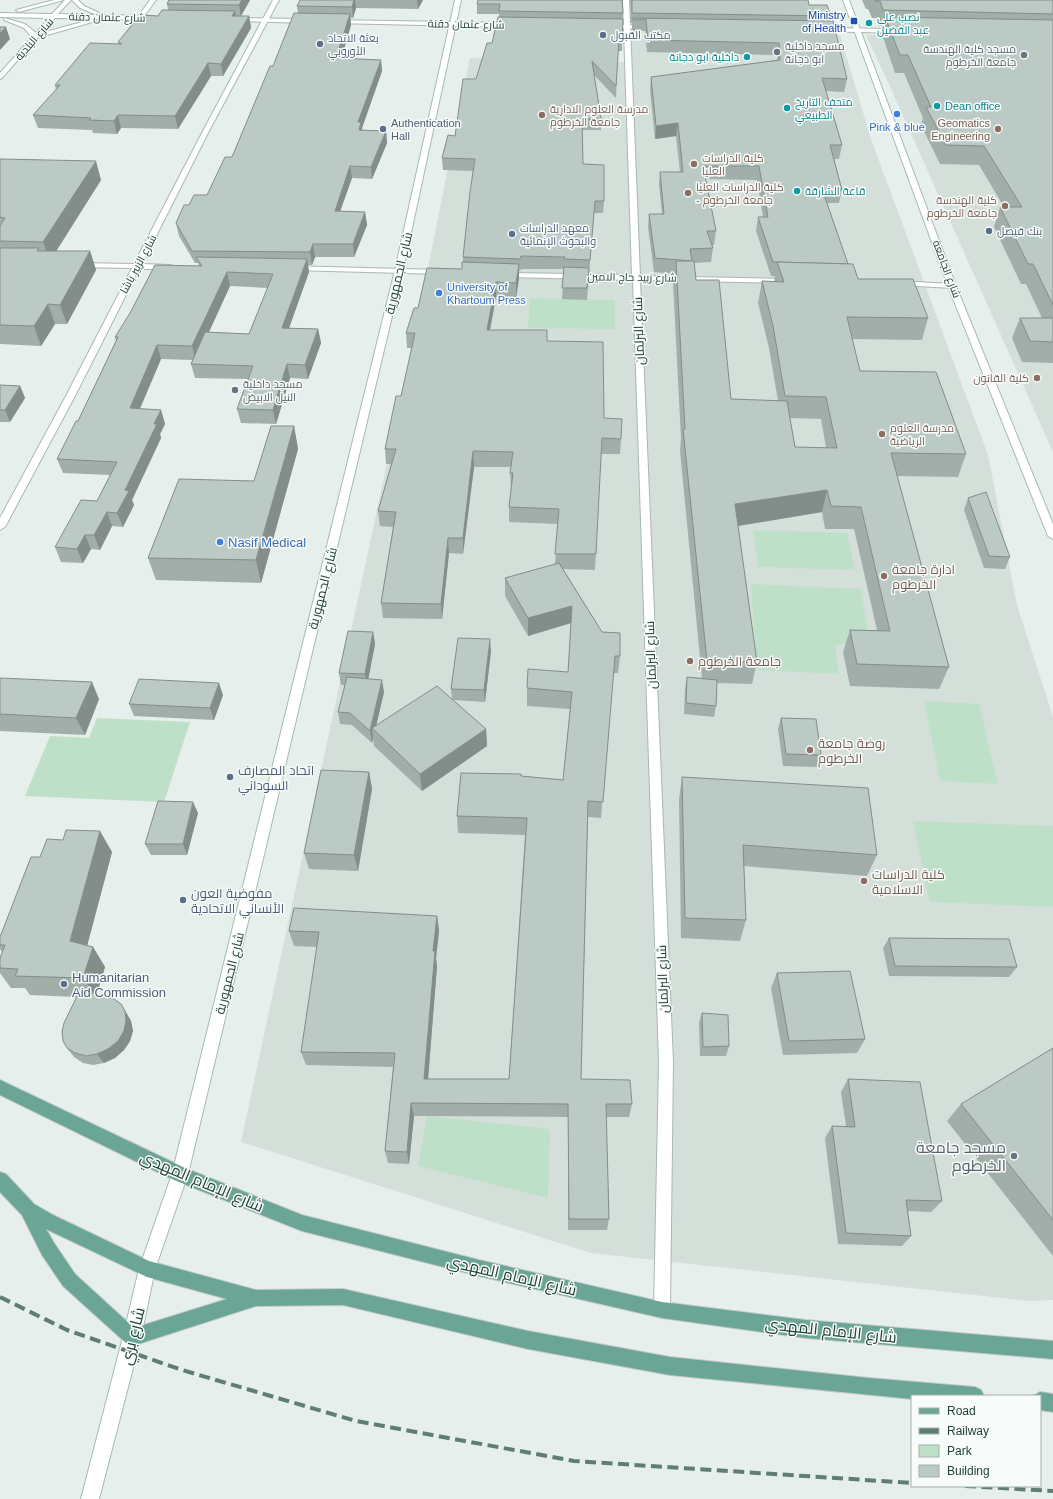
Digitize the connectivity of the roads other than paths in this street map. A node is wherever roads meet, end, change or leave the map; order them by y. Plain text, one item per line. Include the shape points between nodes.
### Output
1 (61, 0) edge
2 (68, 0) edge
3 (75, 0) edge
4 (153, 0) edge
5 (276, 0) edge
6 (458, 0) edge
7 (626, 0) edge
8 (846, 0) edge
9 (0, 15) edge
10 (53, 16) junction
11 (111, 18) junction
12 (140, 18) junction
13 (164, 18) edge
14 (226, 19) edge
15 (264, 20) junction
16 (312, 21) edge
17 (328, 21) edge
18 (452, 24) junction
19 (516, 25) edge
20 (603, 26) edge
21 (627, 27) junction
22 (658, 27) edge
23 (813, 30) edge
24 (858, 31) junction
25 (906, 32) edge
26 (35, 37) junction
27 (0, 77) edge
28 (69, 265) edge
29 (136, 266) junction
30 (176, 267) edge
31 (286, 268) edge
32 (399, 270) junction
33 (452, 272) edge
34 (498, 274) edge
35 (636, 277) junction
36 (799, 282) edge
37 (892, 283) edge
38 (952, 286) junction
39 (0, 527) edge
40 (1053, 536) edge
41 (0, 1087) edge
42 (180, 1174) junction
43 (0, 1180) edge
44 (28, 1210) junction
45 (147, 1269) junction
46 (256, 1298) junction
47 (662, 1310) junction
48 (132, 1337) junction
49 (1053, 1350) edge
50 (963, 1395) edge
51 (1041, 1401) edge
52 (1053, 1402) edge
53 (90, 1499) edge

1 - 9 street
2 - 10 street, شارع البلدية
3 - 11 street via 88,10
4 - 12 street
5 - 15 street, شارع الزبير باشا
6 - 18 street, شارع الجمهورية
7 - 21 street, شارع البرلمان
8 - 24 street, شارع الجامعة
9 - 10 street, شارع عثمان دقنة
9 - 26 street via 26,27
10 - 11 street, شارع عثمان دقنة
10 - 26 street, شارع البلدية
11 - 12 street, شارع عثمان دقنة
11 - 26 street
12 - 13 street, شارع عثمان دقنة
14 - 15 street
15 - 16 street
15 - 29 street, شارع الزبير باشا
17 - 18 street, شارع عثمان دقنة
18 - 19 street, شارع عثمان دقنة
18 - 32 street, شارع الجمهورية
20 - 21 street
21 - 22 street
21 - 35 street, شارع البرلمان
23 - 24 street
24 - 25 street
24 - 38 street, شارع الجامعة
26 - 27 street, شارع البلدية
28 - 29 street
29 - 30 street
29 - 39 street, شارع الزبير باشا via 50,436
31 - 32 street
32 - 33 street
32 - 42 street, شارع الجمهورية
34 - 35 street, شارع زبيد حاج الامين
35 - 36 street, شارع زبيد حاج الامين
35 - 47 street, شارع البرلمان via 666,1062
37 - 38 street
38 - 40 street, شارع الجامعة
41 - 42 main road, شارع الإمام المهدي
42 - 45 street, شارع بري
42 - 47 main road, شارع الإمام المهدي via 302,1223 479,1268
43 - 44 main road
44 - 45 main road via 47,1222
44 - 48 main road via 48,1249 69,1280
45 - 46 main road
45 - 48 street, شارع بري
46 - 48 main road
46 - 50 main road via 343,1297 528,1340 670,1366
47 - 49 main road, شارع الإمام المهدي via 806,1329
48 - 53 street, شارع بري
51 - 52 main road

